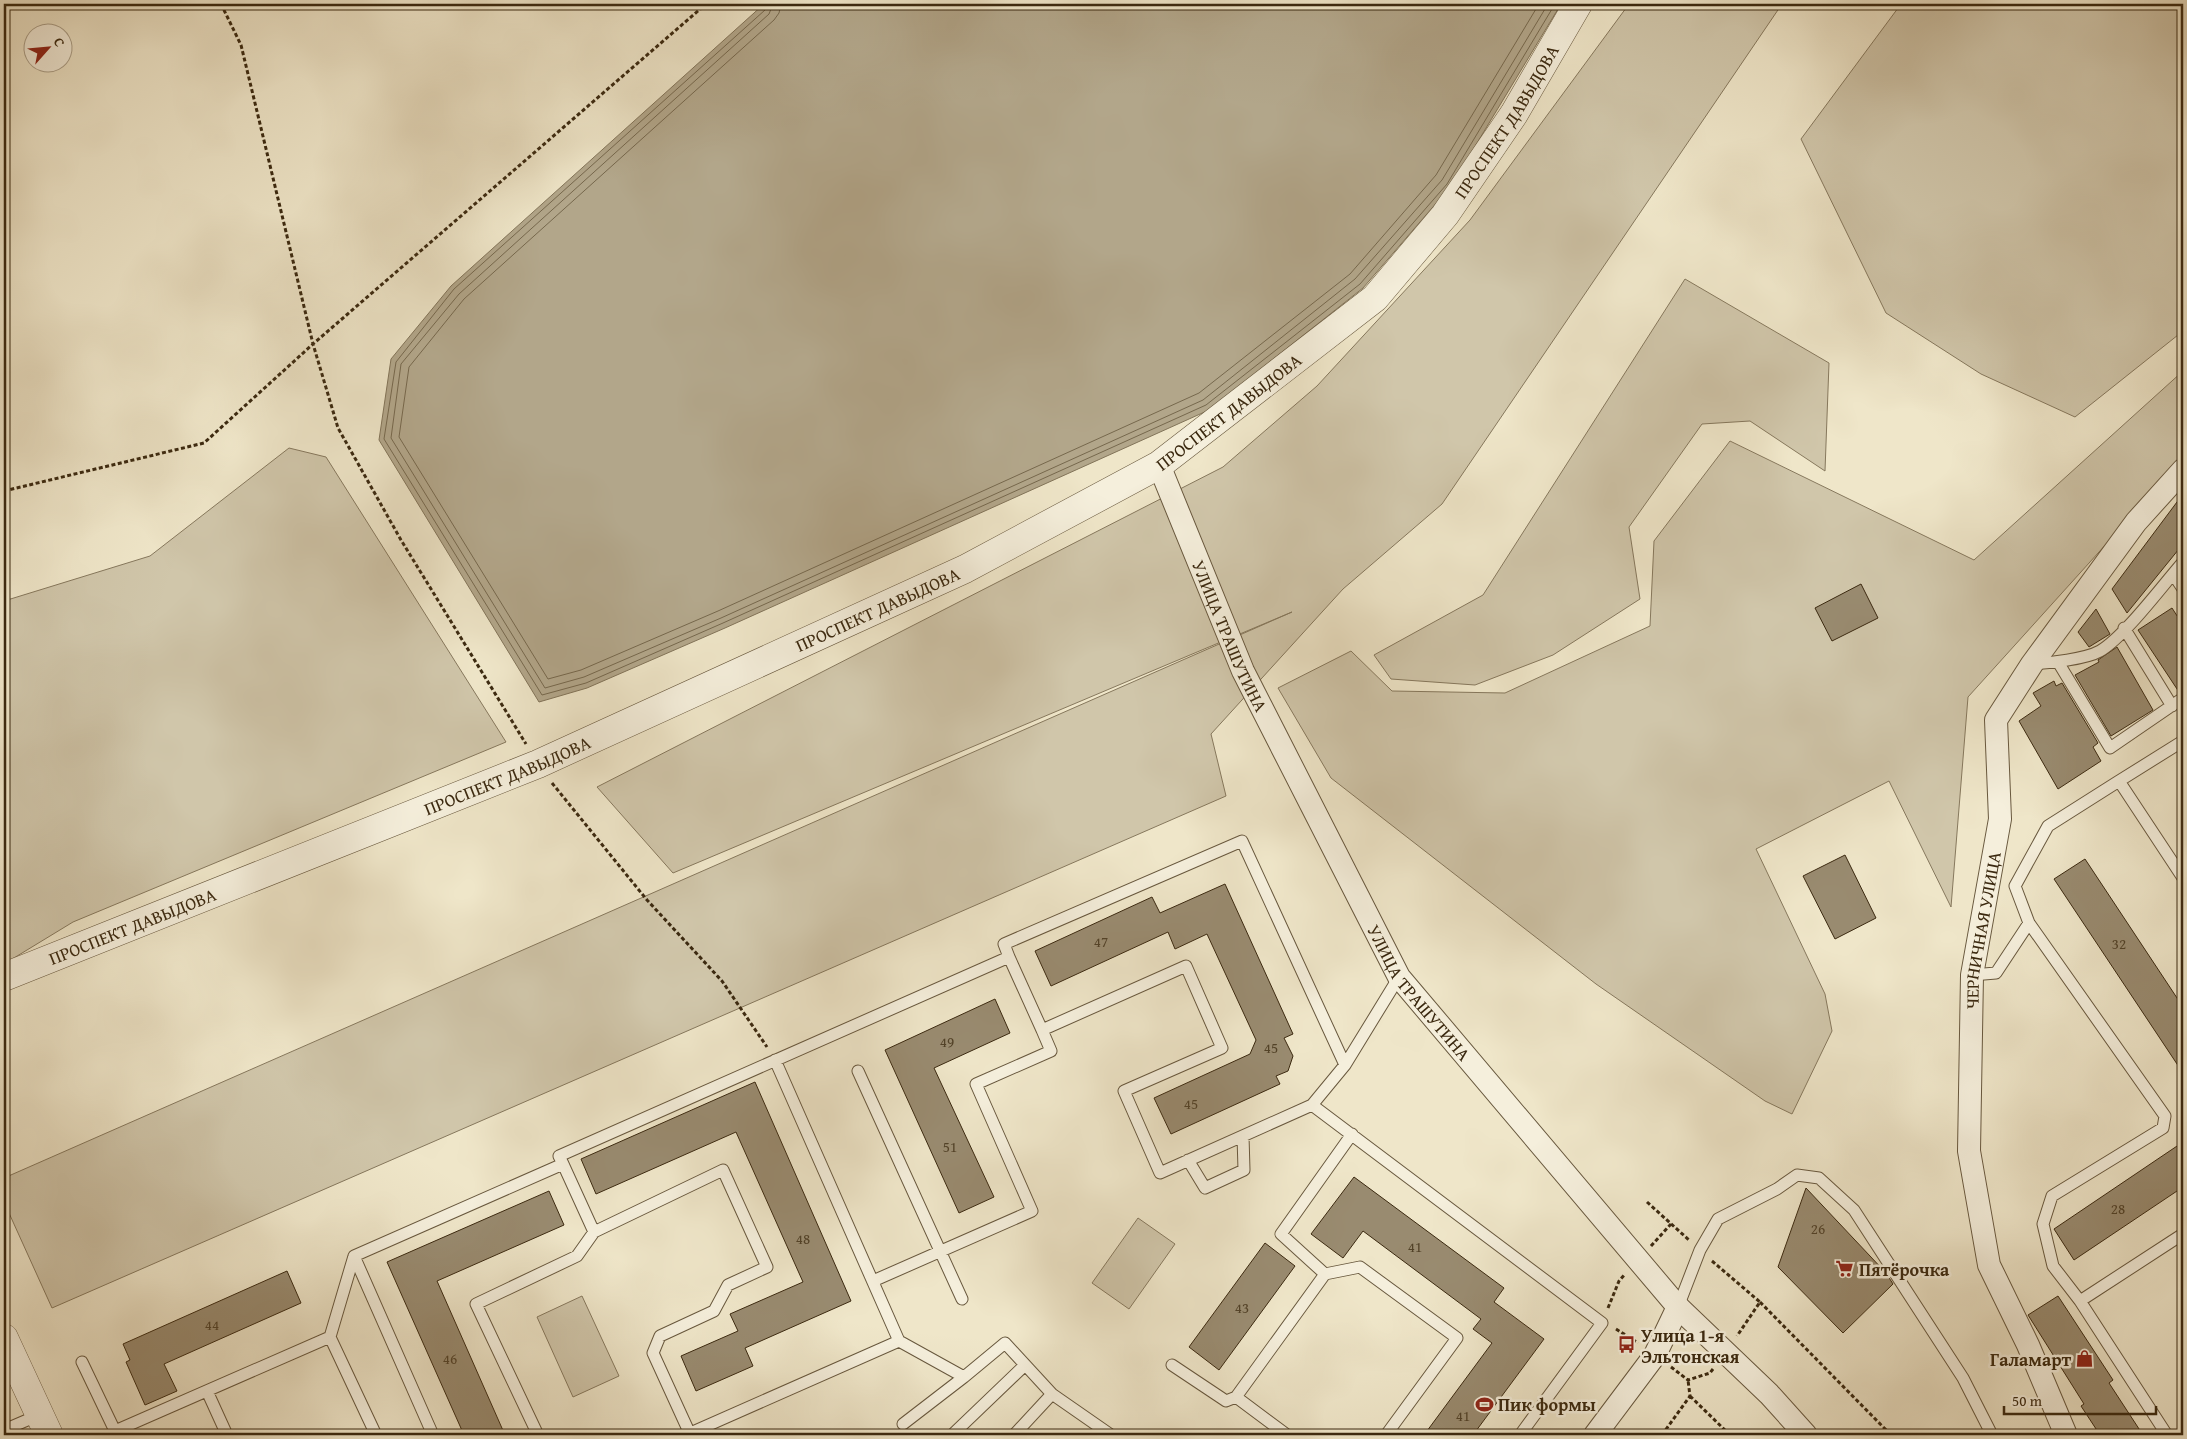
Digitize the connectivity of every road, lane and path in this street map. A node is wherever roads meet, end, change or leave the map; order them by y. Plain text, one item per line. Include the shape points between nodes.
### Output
1 (221, 4) edge
2 (706, 4) edge
3 (1578, 4) edge
4 (313, 344) junction
5 (1159, 465) junction
6 (2183, 470) edge
7 (4, 491) edge
8 (2183, 562) edge
9 (2173, 574) junction
10 (2183, 590) edge
11 (2124, 628) junction
12 (2058, 662) junction
13 (2032, 664) junction
14 (2183, 698) edge
15 (2172, 706) junction
16 (2183, 741) edge
17 (538, 764) junction
18 (2120, 781) junction
19 (2183, 878) edge
20 (2029, 923) junction
21 (1009, 957) junction
22 (1972, 975) junction
23 (4, 977) edge
24 (1399, 977) junction
25 (1042, 1030) junction
26 (775, 1060) junction
27 (1345, 1065) junction
28 (858, 1071) dead end
29 (1312, 1105) junction
30 (1352, 1134) junction
31 (1243, 1136) junction
32 (1188, 1160) junction
33 (563, 1164) junction
34 (594, 1232) junction
35 (2183, 1234) edge
36 (941, 1251) junction
37 (354, 1256) junction
38 (1325, 1274) junction
39 (873, 1281) junction
40 (962, 1299) dead end
41 (2080, 1301) junction
42 (1760, 1302) dead end
43 (1678, 1307) junction
44 (330, 1337) junction
45 (4, 1338) edge
46 (899, 1341) junction
47 (82, 1362) dead end
48 (1025, 1365) junction
49 (1172, 1365) dead end
50 (964, 1377) junction
51 (1688, 1380) dead end
52 (207, 1391) junction
53 (1052, 1394) junction
54 (1690, 1396) junction
55 (1236, 1398) junction
56 (904, 1424) dead end
57 (40, 1428) edge
58 (4, 1430) edge
59 (226, 1435) edge
60 (376, 1435) edge
61 (433, 1435) edge
62 (538, 1435) edge
63 (688, 1435) edge
64 (952, 1435) edge
65 (1014, 1435) edge
66 (1111, 1435) edge
67 (1287, 1435) edge
68 (1386, 1435) edge
69 (1520, 1435) edge
70 (1595, 1435) edge
71 (1662, 1435) edge
72 (1730, 1435) edge
73 (1806, 1435) edge
74 (1891, 1435) edge
75 (1992, 1435) edge
76 (2066, 1435) edge
77 (2168, 1435) edge

1 - 4 path via 241,45
2 - 4 path
3 - 5 street, ПРОСПЕКТ ДАВЫДОВА via 1514,114 1446,215 1374,298
4 - 7 path via 204,443
4 - 17 path via 338,428 401,540
5 - 17 street, ПРОСПЕКТ ДАВЫДОВА via 964,569
5 - 24 street, УЛИЦА ТРАШУТИНА via 1243,671
6 - 13 street, ЧЕРНИЧНАЯ УЛИЦА via 2136,522
8 - 9 lane
9 - 10 lane
9 - 11 lane
11 - 12 lane via 2099,652
11 - 15 lane
12 - 13 lane
12 - 15 lane via 2110,748
13 - 22 street, ЧЕРНИЧНАЯ УЛИЦА via 1996,720 2000,819
14 - 15 lane
16 - 18 lane
17 - 23 street, ПРОСПЕКТ ДАВЫДОВА
17 - 26 path via 647,900 722,981
18 - 19 lane
18 - 20 lane via 2048,826 2015,886
20 - 22 lane via 1996,973
20 - 41 lane via 2165,1116 2162,1128 2052,1196 2043,1224 2053,1266
21 - 25 lane
21 - 26 lane
21 - 27 lane via 1004,944 1242,841
22 - 76 street, ЧЕРНИЧНАЯ УЛИЦА via 1969,1151 1989,1265 2028,1345
24 - 27 lane
24 - 43 street, УЛИЦА ТРАШУТИНА
25 - 32 lane via 1186,966 1222,1048 1124,1091 1160,1173
25 - 36 lane via 1051,1051 976,1084 1032,1211
26 - 33 lane via 559,1156
26 - 39 lane
27 - 29 lane
28 - 36 lane
29 - 30 lane
29 - 31 lane
30 - 38 lane via 1281,1234
30 - 69 lane via 1602,1323
31 - 32 lane
31 - 32 lane via 1244,1170 1205,1188
33 - 34 lane
33 - 37 lane
34 - 62 lane via 577,1256 476,1304
34 - 63 lane via 723,1170 767,1267 728,1285 714,1311 660,1336 653,1353
35 - 41 lane
36 - 39 lane
36 - 40 lane
37 - 44 lane
37 - 61 lane
38 - 55 lane
38 - 68 lane via 1360,1267 1457,1338
39 - 46 lane
41 - 77 lane
42 - 74 path
43 - 70 street via 1655,1355
43 - 73 street, УЛИЦА ТРАШУТИНА via 1769,1394
43 - 75 lane via 1700,1250 1718,1220 1798,1175 1819,1178 1854,1210 1962,1378
44 - 52 lane
44 - 60 lane
45 - 57 street
46 - 50 lane
46 - 63 lane
47 - 52 lane via 115,1431
48 - 50 lane via 1005,1343
48 - 53 lane
48 - 64 lane
49 - 55 lane via 1226,1401
50 - 56 lane
51 - 54 path
52 - 59 lane
53 - 65 lane
53 - 66 lane
54 - 71 path
54 - 72 path
55 - 67 lane
57 - 58 lane

